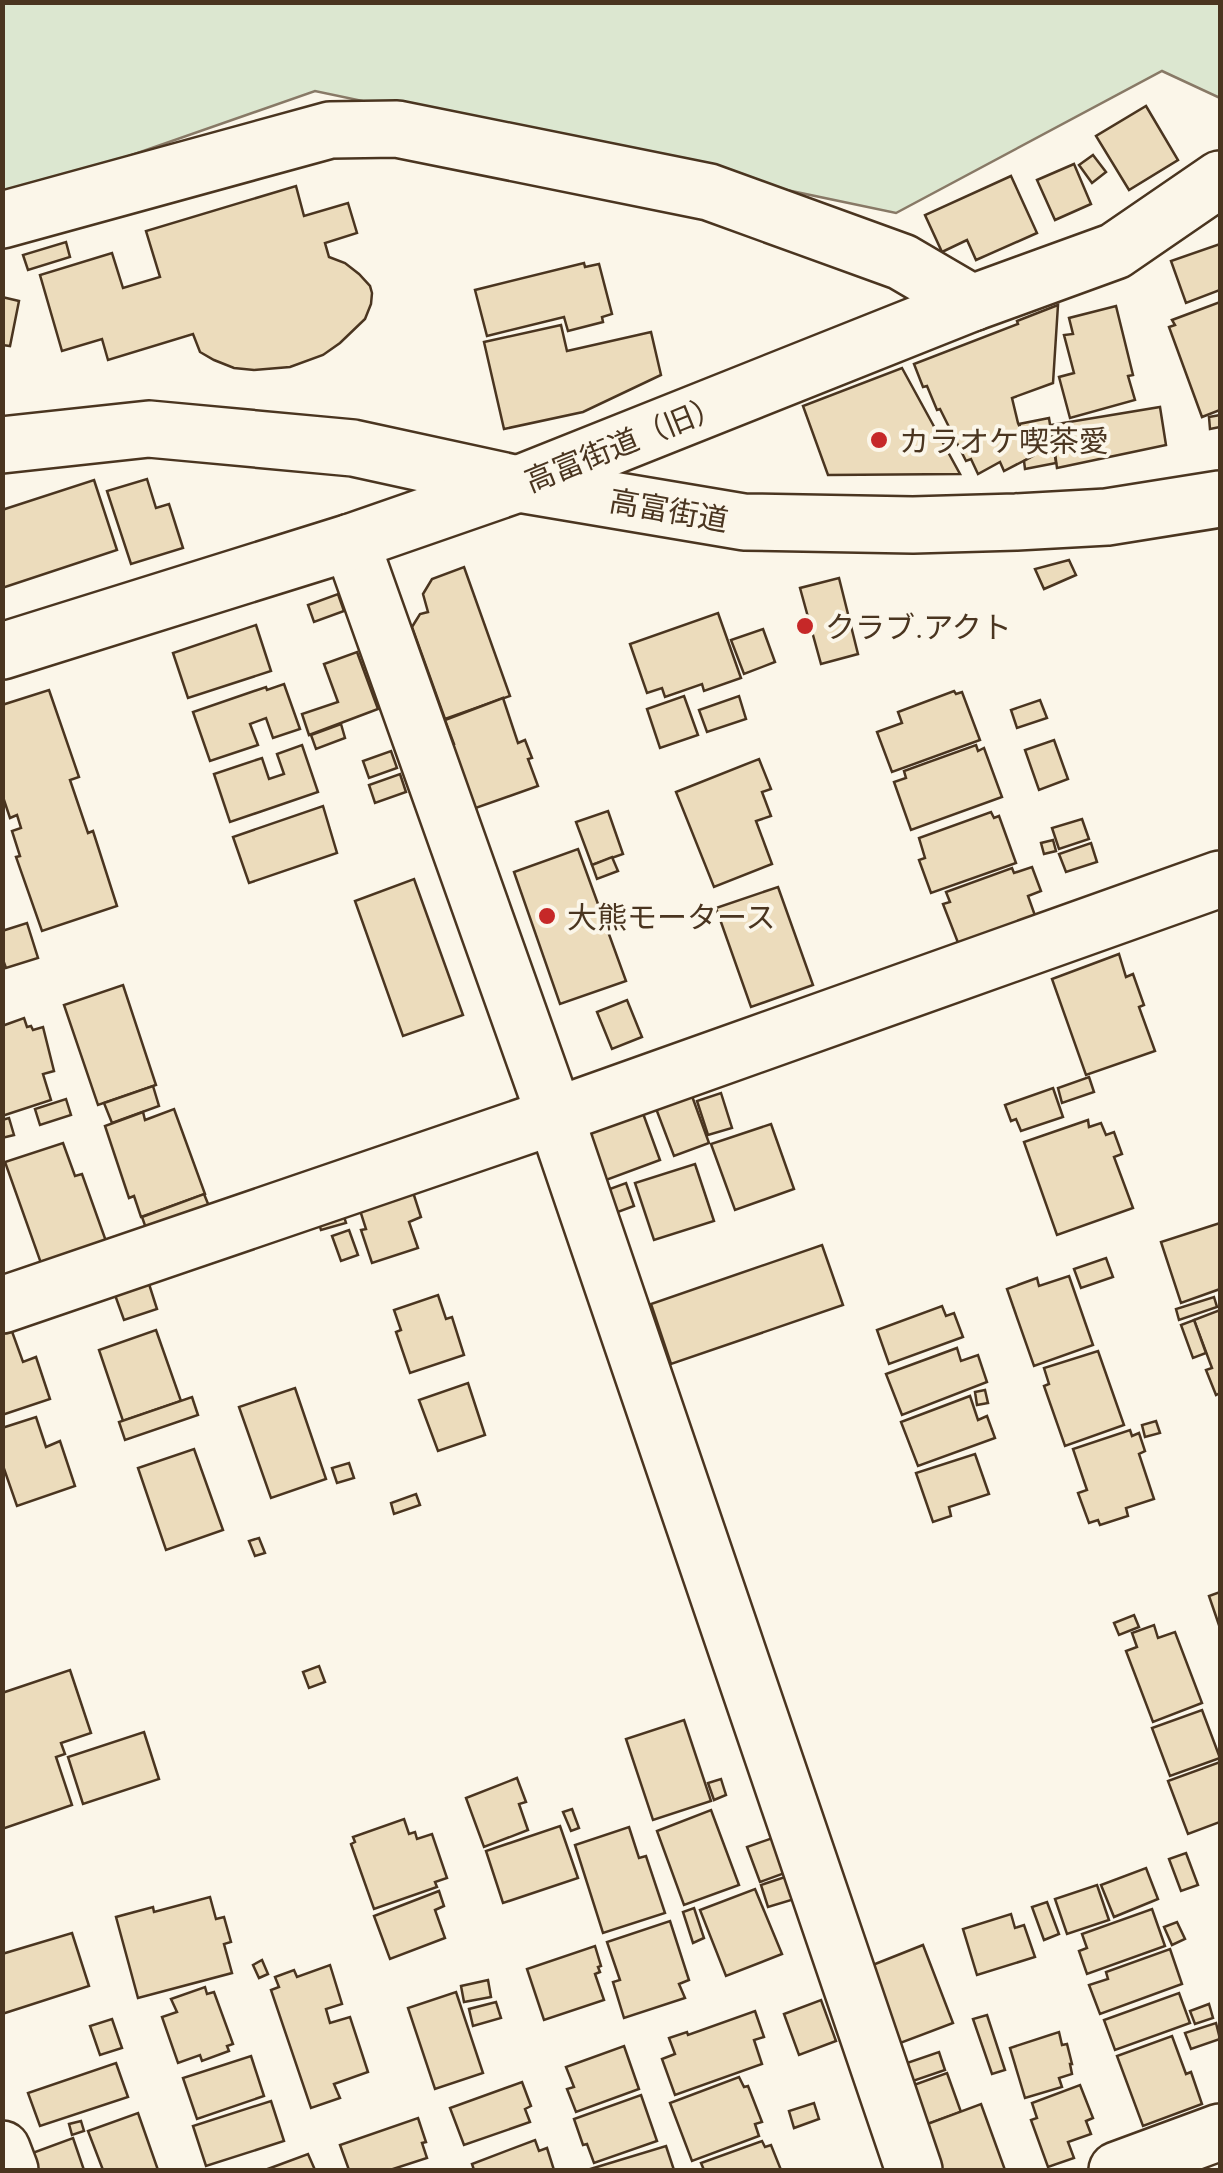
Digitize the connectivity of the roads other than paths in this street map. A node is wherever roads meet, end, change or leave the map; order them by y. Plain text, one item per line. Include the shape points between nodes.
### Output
1 (1220, 179) edge
2 (2, 220) edge
3 (972, 302) junction
4 (2, 445) edge
5 (518, 484) junction
6 (1220, 499) edge
7 (351, 542) junction
8 (2, 651) edge
9 (1220, 879) edge
10 (555, 1116) junction
11 (2, 1305) edge
12 (1220, 2132) edge
13 (2, 2149) edge
14 (10, 2170) edge
15 (914, 2170) edge
16 (1117, 2170) edge

1 - 3 street, 高富街道（旧） via 1116,250
2 - 3 street via 330,130 397,129 709,192 902,262
3 - 5 street, 高富街道（旧）
4 - 5 street, 高富街道 via 149,428 353,448
5 - 6 street, 高富街道 via 744,522 1016,522 1107,517
5 - 7 street, 高富街道（旧）
7 - 8 street, 高富街道（旧）
7 - 10 street
9 - 10 street
10 - 11 street
10 - 15 street
12 - 16 street
13 - 14 street

